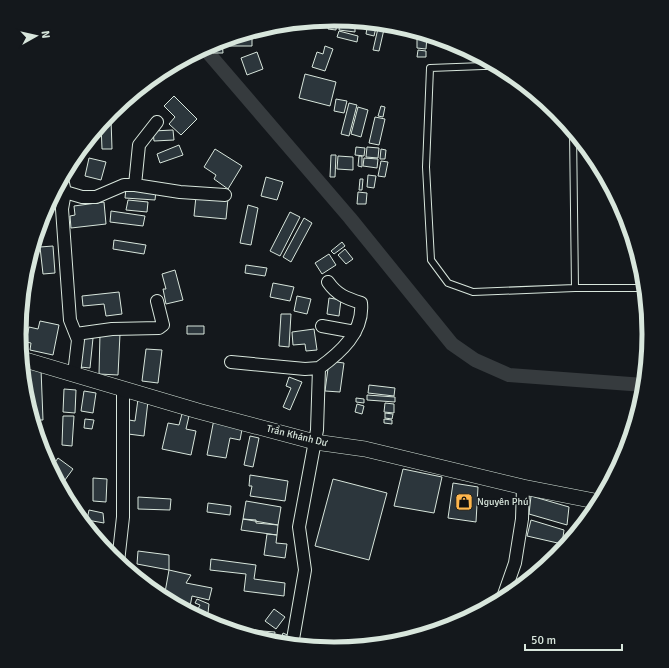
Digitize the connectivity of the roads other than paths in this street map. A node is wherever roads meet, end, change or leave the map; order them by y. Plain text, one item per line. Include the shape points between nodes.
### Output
1 (483, 66) joint
2 (486, 66) edge
3 (157, 122) dead end
4 (573, 140) edge
5 (135, 185) junction
6 (64, 187) edge
7 (65, 192) junction
8 (225, 194) dead end
9 (328, 282) dead end
10 (575, 288) junction
11 (639, 288) edge
12 (156, 301) dead end
13 (322, 326) dead end
14 (355, 332) junction
15 (76, 334) junction
16 (28, 361) edge
17 (231, 362) dead end
18 (319, 368) junction
19 (74, 374) junction
20 (123, 389) junction
21 (315, 442) junction
22 (523, 487) junction
23 (594, 501) edge
24 (119, 554) edge
25 (506, 590) edge
26 (293, 639) edge

1 - 2 lane
1 - 10 lane via 430,68 426,167 431,260 448,283 473,292
3 - 5 street via 139,145
4 - 10 lane
5 - 7 street via 124,185 96,197 82,197
5 - 8 street via 180,192
6 - 7 street
7 - 15 street via 62,210 70,320
9 - 14 street via 341,296 361,303 362,309
10 - 11 lane
12 - 15 street via 163,325 159,328 112,329
13 - 14 street
14 - 18 street via 341,352
15 - 19 street via 78,340
16 - 19 street, Trần Khánh Dư
17 - 18 street
18 - 21 street
19 - 20 street, Trần Khánh Dư
20 - 21 street, Trần Khánh Dư
20 - 24 street via 123,517
21 - 22 street, Trần Khánh Dư via 365,449
21 - 26 street via 299,527 305,570
22 - 23 street, Trần Khánh Dư
22 - 25 street via 522,519 515,564

